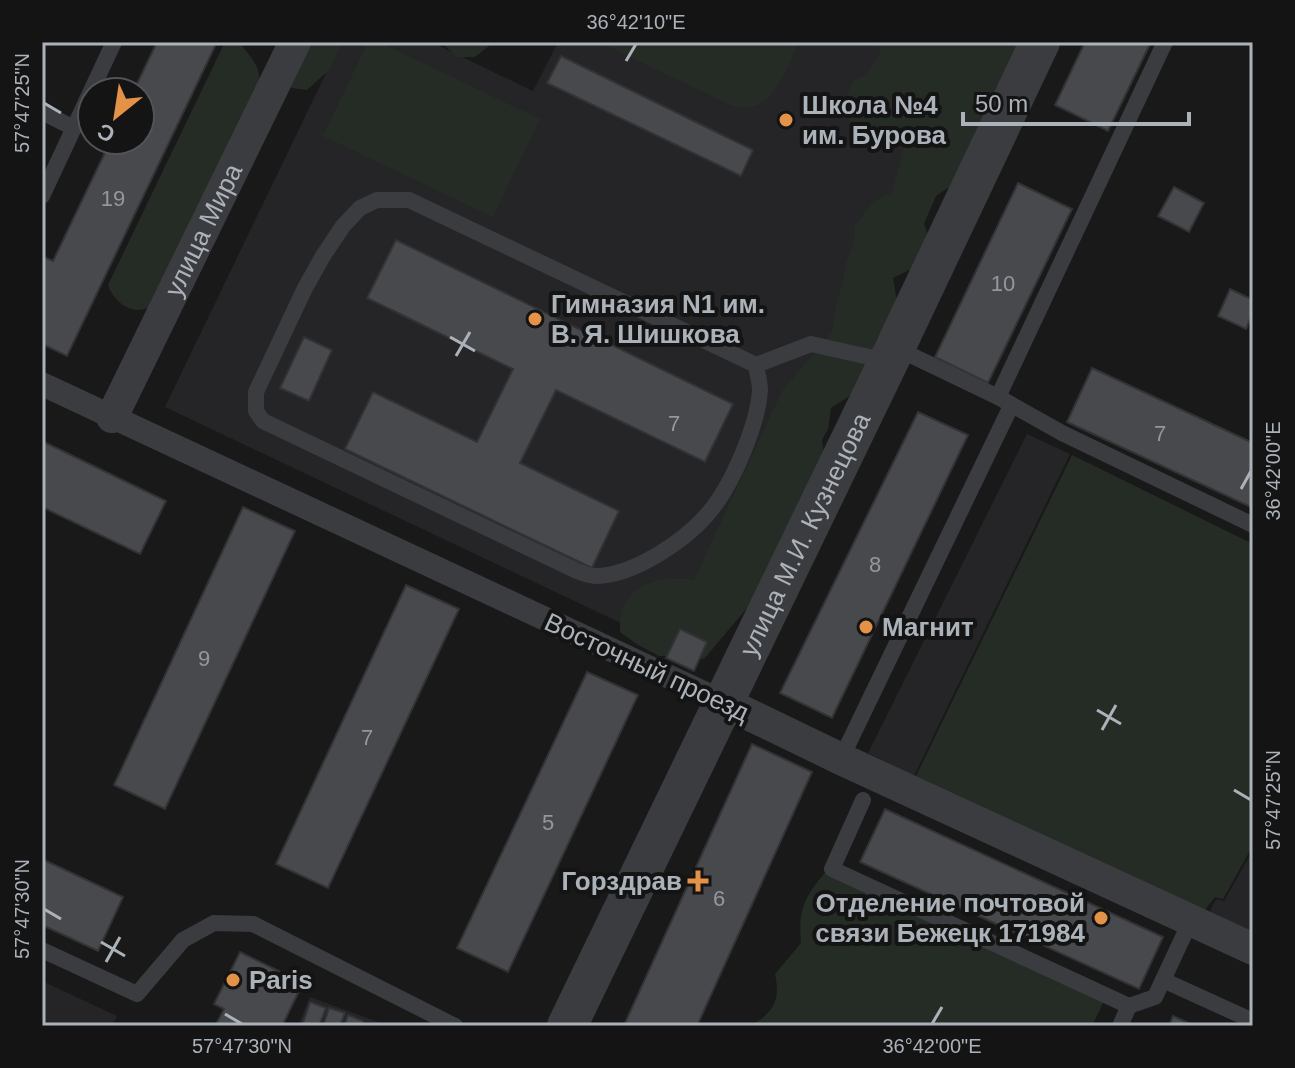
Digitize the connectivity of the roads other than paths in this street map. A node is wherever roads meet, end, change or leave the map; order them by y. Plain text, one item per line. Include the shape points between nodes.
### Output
1 (114, 42) edge
2 (295, 42) edge
3 (1040, 42) edge
4 (1165, 42) edge
5 (42, 112) edge
6 (74, 128) junction
7 (42, 196) edge
8 (892, 355) junction
9 (756, 365) junction
10 (42, 384) edge
11 (1004, 402) junction
12 (112, 417) junction
13 (1253, 525) edge
14 (723, 702) junction
15 (841, 759) junction
16 (863, 800) dead end
17 (1191, 920) junction
18 (1253, 949) edge
19 (42, 950) edge
20 (1163, 980) junction
21 (1129, 1006) junction
22 (1253, 1021) edge
23 (455, 1026) edge
24 (567, 1026) edge
25 (1120, 1026) edge

1 - 6 lane
2 - 12 street, улица Мира
3 - 8 street, улица М.И. Кузнецова
4 - 11 lane
5 - 6 lane
6 - 7 lane
8 - 9 lane via 811,344
8 - 11 lane
8 - 14 street, улица М.И. Кузнецова
9 - 9 lane via 409,200 377,200 343,226 311,278 256,392 256,411 263,421 594,576 649,560 712,509 753,422 760,389
10 - 12 street, Восточный проезд
11 - 13 lane
11 - 15 lane
12 - 14 street, Восточный проезд
14 - 15 street, Восточный проезд
14 - 24 street, улица М.И. Кузнецова
15 - 17 street, Восточный проезд
16 - 21 lane via 832,869
17 - 18 street, Восточный проезд
17 - 20 lane
19 - 23 lane via 137,994 183,940 214,923 253,924
20 - 21 lane via 1155,997
20 - 22 lane
21 - 25 lane

